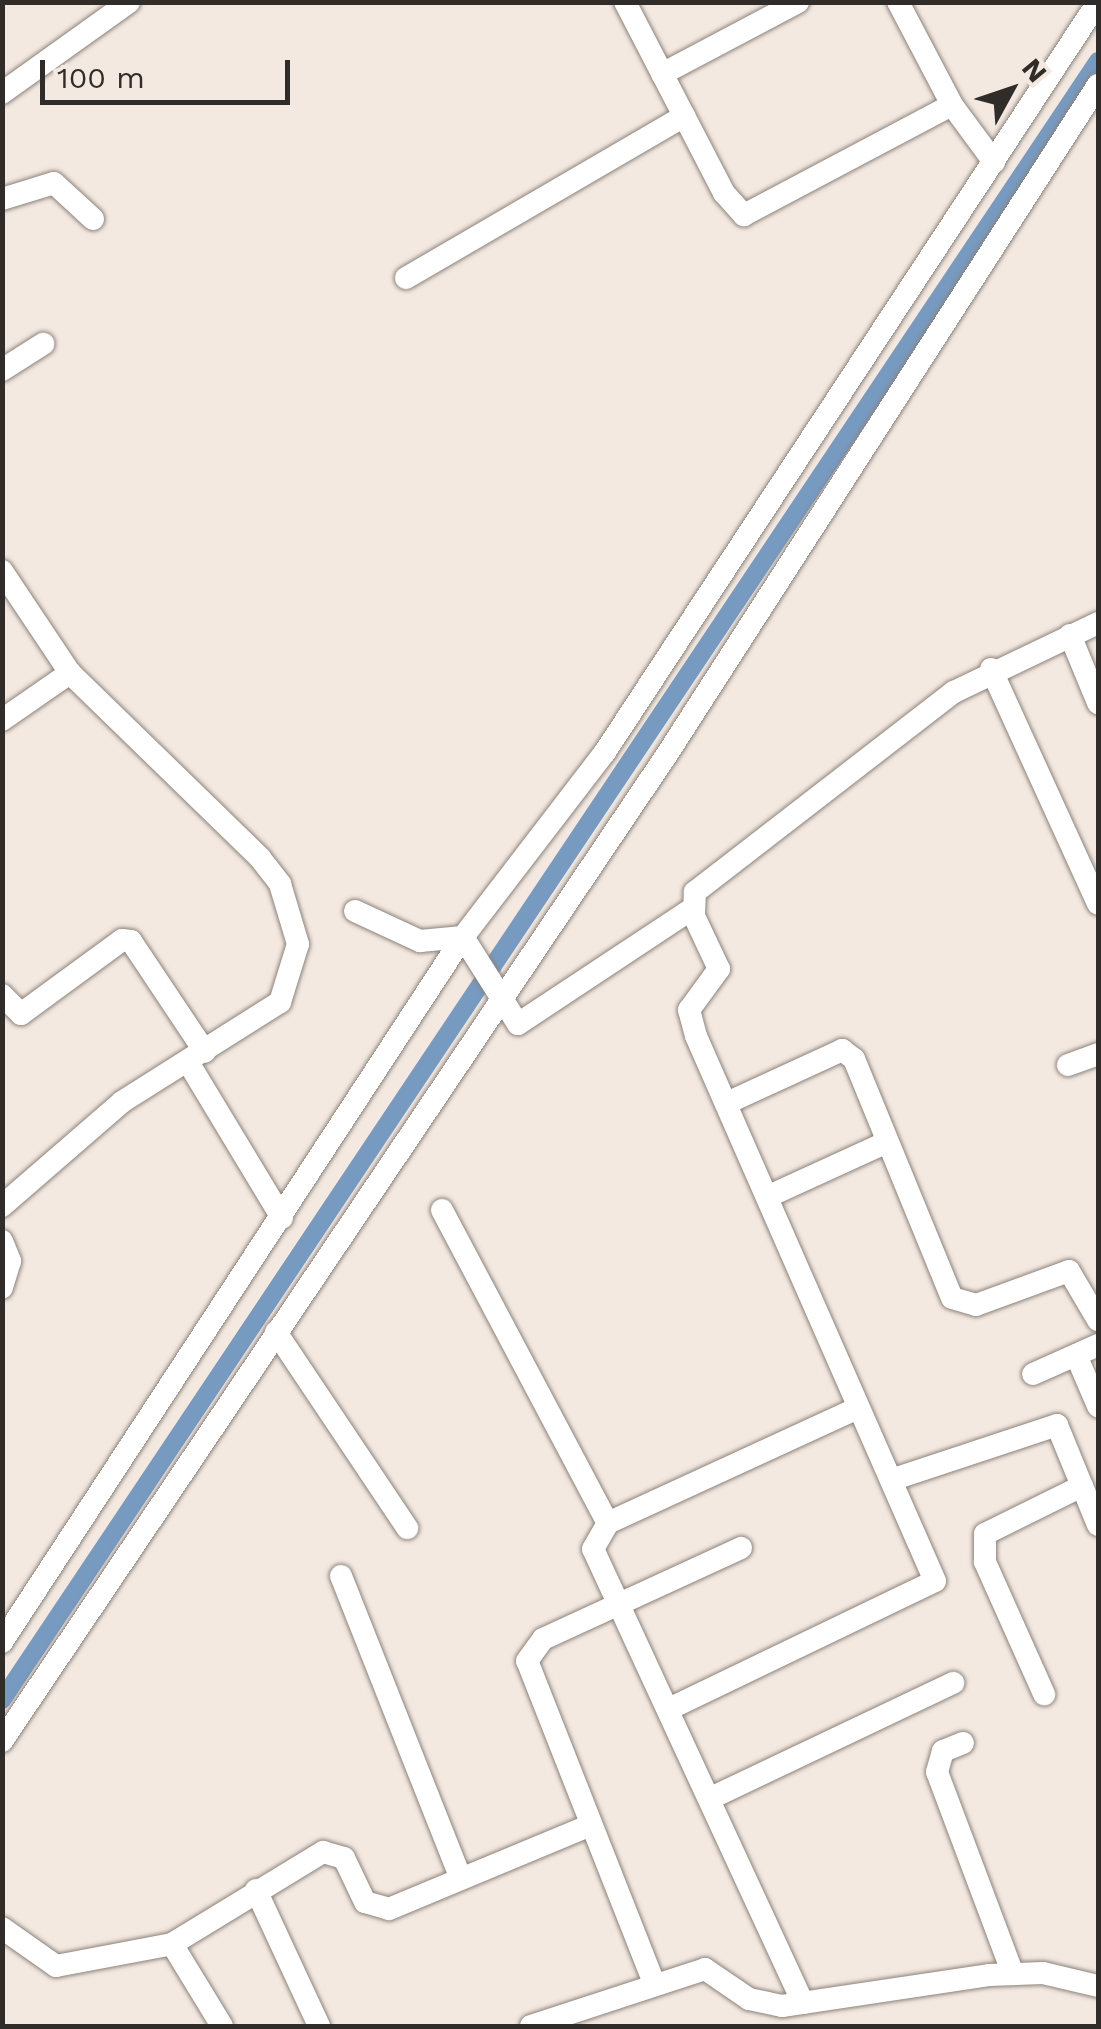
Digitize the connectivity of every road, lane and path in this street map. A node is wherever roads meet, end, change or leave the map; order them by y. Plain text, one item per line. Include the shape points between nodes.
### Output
1 (128, 2) edge
2 (625, 2) edge
3 (798, 2) edge
4 (898, 2) edge
5 (1098, 2) edge
6 (662, 74) junction
7 (1098, 85) edge
8 (2, 92) edge
9 (952, 106) junction
10 (684, 116) junction
11 (994, 162) junction
12 (2, 199) edge
13 (93, 219) dead end
14 (406, 278) dead end
15 (43, 344) dead end
16 (2, 370) edge
17 (2, 571) edge
18 (1098, 624) edge
19 (1070, 635) junction
20 (990, 670) junction
21 (70, 673) junction
22 (1098, 703) edge
23 (2, 720) edge
24 (1098, 904) edge
25 (692, 908) junction
26 (355, 911) dead end
27 (466, 942) junction
28 (2, 995) edge
29 (496, 997) junction
30 (1098, 1054) edge
31 (197, 1057) junction
32 (1068, 1065) dead end
33 (726, 1103) junction
34 (886, 1142) junction
35 (767, 1197) junction
36 (2, 1206) edge
37 (442, 1210) dead end
38 (282, 1218) junction
39 (2, 1241) edge
40 (2, 1288) edge
41 (1098, 1320) edge
42 (276, 1332) junction
43 (1098, 1345) edge
44 (1076, 1355) junction
45 (1033, 1374) dead end
46 (1098, 1406) edge
47 (856, 1409) junction
48 (891, 1480) junction
49 (1082, 1486) junction
50 (608, 1523) junction
51 (1098, 1525) edge
52 (407, 1528) dead end
53 (742, 1548) dead end
54 (341, 1576) dead end
55 (621, 1608) junction
56 (2, 1642) edge
57 (952, 1683) dead end
58 (1044, 1694) dead end
59 (669, 1710) junction
60 (2, 1741) edge
61 (964, 1743) dead end
62 (713, 1797) junction
63 (590, 1825) junction
64 (460, 1876) junction
65 (256, 1890) junction
66 (2, 1928) edge
67 (172, 1944) junction
68 (1012, 1974) junction
69 (654, 1983) junction
70 (1098, 1986) edge
71 (803, 2003) junction
72 (222, 2026) edge
73 (319, 2026) edge
74 (531, 2026) edge

1 - 8 street
2 - 6 street
3 - 6 street
4 - 9 street
5 - 11 street
6 - 10 street
7 - 29 street via 944,336 818,510
9 - 10 street via 744,215
9 - 11 street
10 - 14 street
11 - 27 street via 604,752
12 - 13 street via 54,184
15 - 16 street
17 - 21 street
18 - 19 street
19 - 20 street
19 - 22 street
20 - 24 street
20 - 25 street via 702,884
21 - 23 street
21 - 31 street via 260,858 294,916 296,972 280,1002
25 - 29 street via 532,1020 518,1024
25 - 33 street via 719,969 689,1010
26 - 27 street via 420,941
27 - 29 street
27 - 38 street
28 - 31 street via 21,1014 122,940 130,942
29 - 42 street
30 - 32 street
31 - 36 street via 122,1102
31 - 38 street
33 - 34 street via 842,1050 854,1060
33 - 35 street
34 - 35 street
34 - 41 street via 952,1298 976,1306 1069,1271
35 - 47 street
37 - 50 street
38 - 56 street
39 - 40 street via 10,1279
42 - 52 street
42 - 60 street
43 - 44 street
44 - 45 street
44 - 46 street
47 - 48 street
47 - 50 street
48 - 49 street via 1057,1425
48 - 59 street via 935,1581
49 - 51 street
49 - 58 street via 985,1534 985,1562
50 - 55 street via 593,1549
53 - 55 street
54 - 64 street
55 - 59 street
55 - 63 street via 543,1639 528,1661
57 - 62 street
59 - 62 street
61 - 68 street via 943,1751 937,1772
62 - 71 street
63 - 64 street
63 - 69 street
64 - 65 street via 376,1910 335,1850
65 - 67 street
65 - 73 street
66 - 67 street via 56,1966
67 - 72 street
68 - 70 street
68 - 71 street
69 - 71 street via 705,1969 749,2000
69 - 74 street

